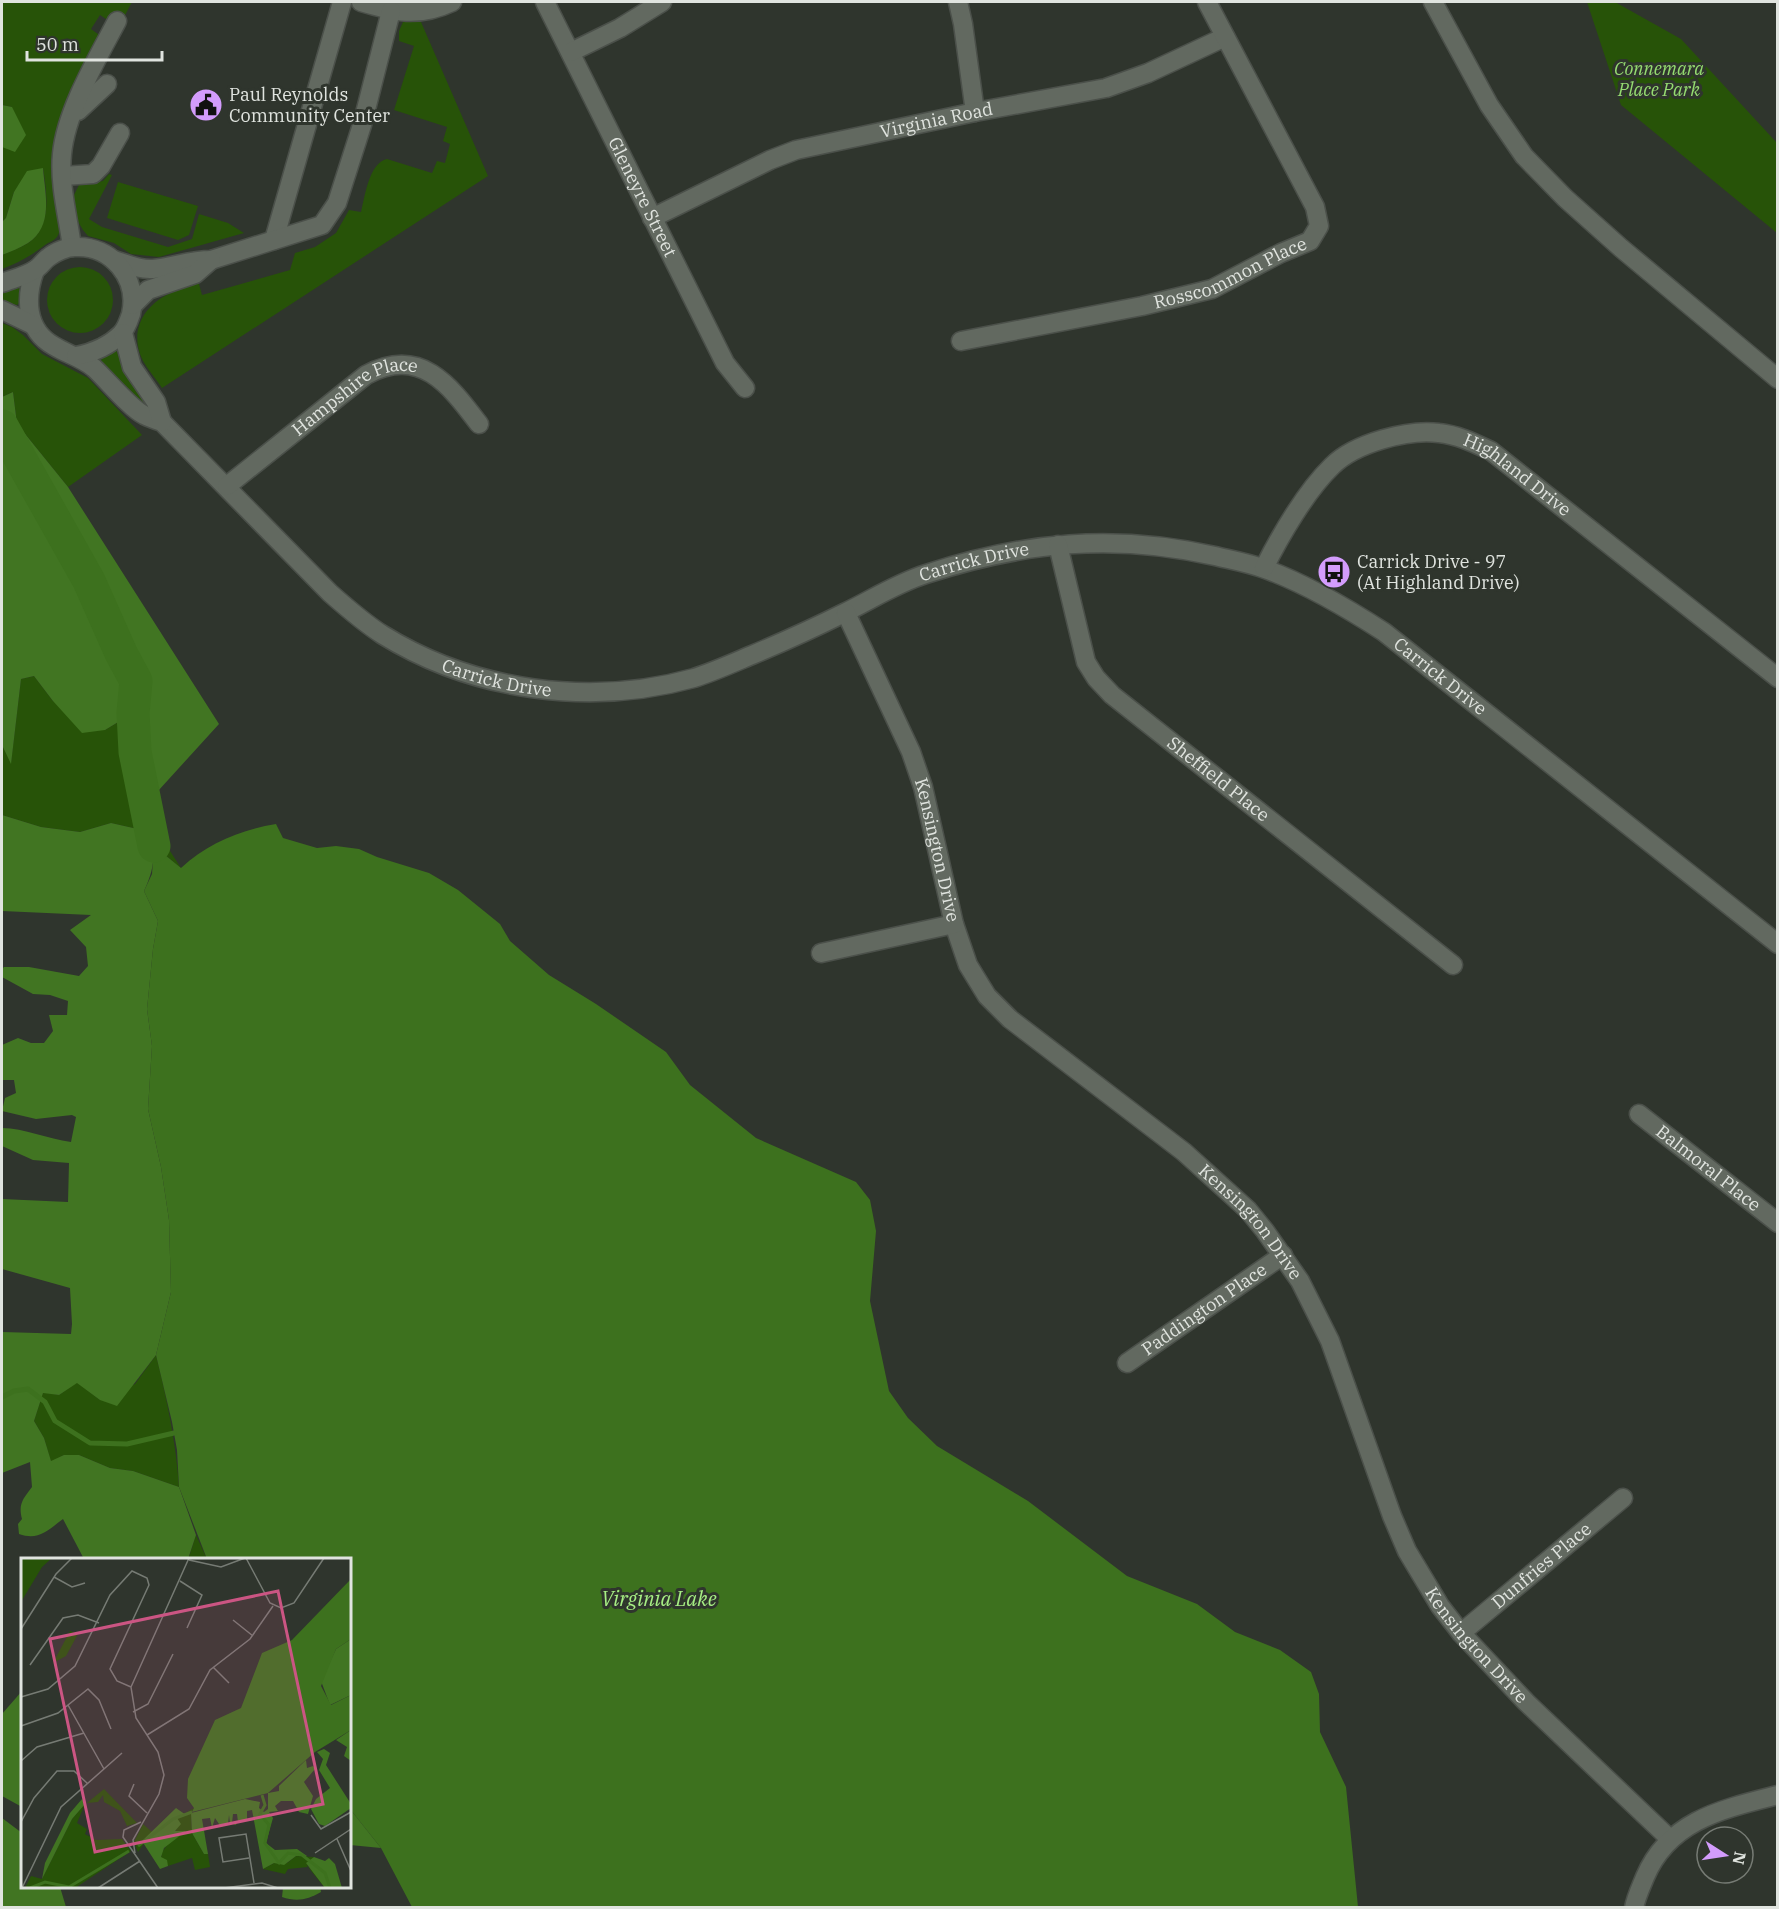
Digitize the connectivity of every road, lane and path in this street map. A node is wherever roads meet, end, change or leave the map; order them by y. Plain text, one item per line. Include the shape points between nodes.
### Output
1 (342, 2) edge
2 (361, 2) edge
3 (452, 2) edge
4 (545, 2) edge
5 (662, 2) edge
6 (958, 2) edge
7 (1207, 2) edge
8 (1433, 2) edge
9 (391, 11) junction
10 (117, 21) dead end
11 (1225, 38) junction
12 (571, 52) junction
13 (107, 84) dead end
14 (975, 112) junction
15 (72, 117) junction
16 (120, 133) dead end
17 (63, 176) junction
18 (652, 218) junction
19 (274, 240) junction
20 (72, 247) junction
21 (114, 260) junction
22 (211, 261) junction
23 (35, 270) junction
24 (2, 283) edge
25 (133, 305) junction
26 (2, 310) edge
27 (33, 325) junction
28 (123, 333) junction
29 (961, 341) dead end
30 (76, 356) junction
31 (1778, 379) edge
32 (745, 388) dead end
33 (162, 422) junction
34 (479, 424) dead end
35 (227, 486) junction
36 (1058, 545) junction
37 (1264, 568) junction
38 (846, 613) junction
39 (1778, 678) edge
40 (954, 924) junction
41 (1778, 944) edge
42 (821, 953) dead end
43 (1453, 965) dead end
44 (1639, 1114) dead end
45 (1778, 1223) edge
46 (1283, 1255) junction
47 (1127, 1363) dead end
48 (1623, 1498) dead end
49 (1461, 1633) junction
50 (1778, 1795) edge
51 (1670, 1839) junction
52 (1634, 1908) edge

1 - 19 street
2 - 9 street
3 - 9 street via 438,9 411,13
4 - 12 street, Gleneyre Street
5 - 12 street
6 - 14 street
7 - 11 street, Rosscommon Place
8 - 31 street via 1489,105 1524,156 1621,248
9 - 19 street via 337,203 322,225
10 - 15 street
11 - 14 street, Virginia Road via 1106,88
11 - 29 street, Rosscommon Place via 1315,207 1318,226 1310,241 1212,289
12 - 18 street, Gleneyre Street
13 - 15 street
14 - 18 street, Virginia Road via 795,150
15 - 17 street via 65,134
16 - 17 street via 93,174
17 - 20 street
18 - 32 street, Gleneyre Street via 725,363
19 - 22 street
20 - 21 street via 102,251
20 - 23 street via 49,257
21 - 22 street via 152,269 194,260
21 - 25 street via 130,286
22 - 25 street via 195,274 148,290
23 - 24 street
23 - 27 street via 28,306
25 - 28 street
26 - 27 street, Carrick Drive
27 - 30 street, Carrick Drive via 53,346
28 - 30 street via 91,353
28 - 33 street, Carrick Drive via 132,368 156,402
30 - 33 street, Carrick Drive via 142,415
33 - 35 street, Carrick Drive
34 - 35 street, Hampshire Place via 442,379 412,364 394,364 366,375
35 - 38 street, Carrick Drive via 330,593 373,627 421,656 501,683 573,692 658,687 707,673
36 - 37 street, Carrick Drive via 1152,545
36 - 38 street, Carrick Drive via 1001,554 922,575
36 - 43 street, Sheffield Place via 1086,662 1096,678 1112,695
37 - 39 street, Highland Drive via 1319,479 1348,453 1380,440 1438,432 1464,438 1491,451
37 - 41 street, Carrick Drive via 1343,606 1384,632
38 - 40 street, Kensington Drive via 911,752 923,787
40 - 42 street
40 - 46 street, Kensington Drive via 968,965 987,996 1010,1019 1154,1128 1218,1182 1248,1210
44 - 45 street, Balmoral Place
46 - 47 street, Paddington Place
46 - 49 street, Kensington Drive via 1330,1341 1407,1551
48 - 49 street, Dunfries Place
49 - 51 street, Kensington Drive via 1526,1702
50 - 51 street via 1696,1821
51 - 52 street via 1647,1872

